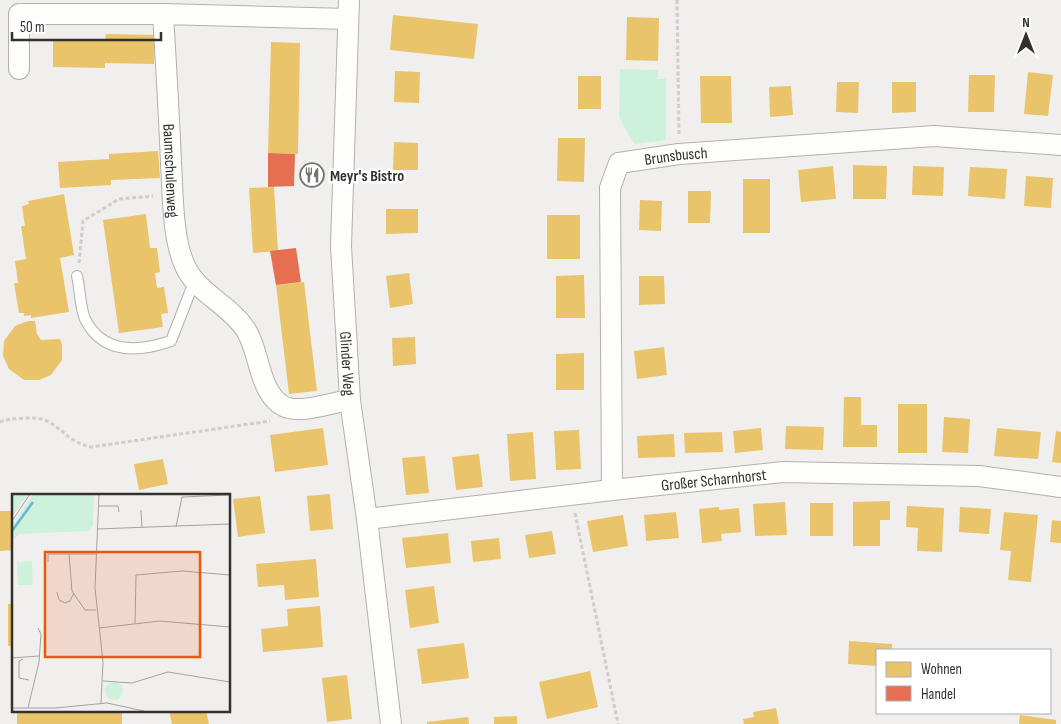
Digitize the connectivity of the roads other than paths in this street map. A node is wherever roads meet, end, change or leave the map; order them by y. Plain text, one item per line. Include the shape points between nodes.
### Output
1 (100, 7) edge
2 (348, 9) edge
3 (163, 14) junction
4 (20, 69) dead end
5 (1061, 145) edge
6 (77, 276) road end
7 (194, 282) junction
8 (350, 400) junction
9 (1061, 487) edge
10 (612, 490) junction
11 (367, 519) junction
12 (391, 724) edge

1 - 3 street
1 - 4 street via 19,14
2 - 3 street
2 - 8 street, Glinder Weg via 341,246
3 - 7 street, Baumschulenweg via 173,195 180,249
5 - 10 street, Brunsbusch via 934,136 679,154 619,163 610,188
6 - 7 lane via 85,318 94,331 114,346 132,350 171,341
7 - 8 street, Baumschulenweg via 238,317 250,337 265,388 275,402 290,410
8 - 11 street, Glinder Weg
9 - 10 street, Großer Scharnhorst via 979,476 783,472
10 - 11 street, Großer Scharnhorst
11 - 12 street, Glinder Weg

